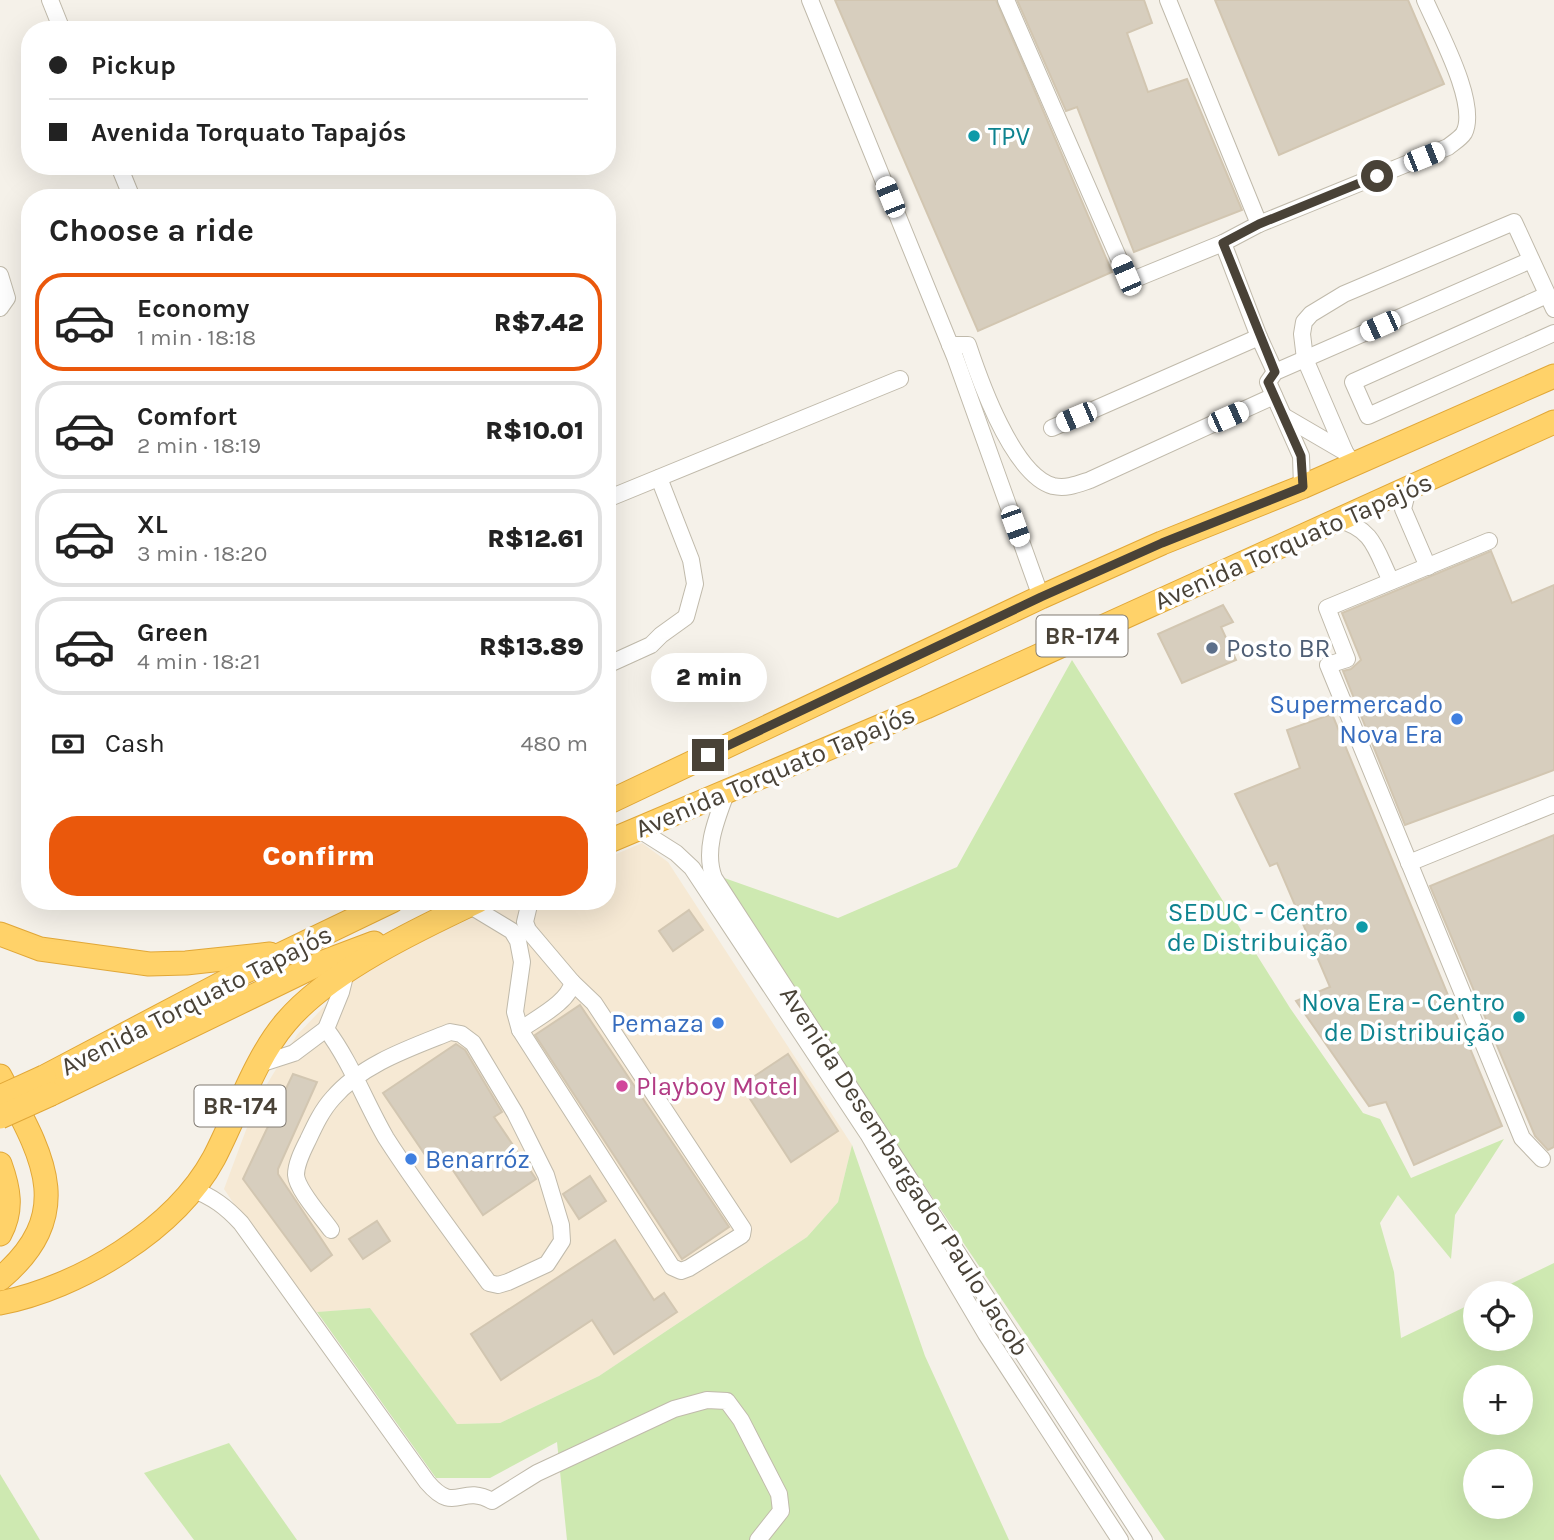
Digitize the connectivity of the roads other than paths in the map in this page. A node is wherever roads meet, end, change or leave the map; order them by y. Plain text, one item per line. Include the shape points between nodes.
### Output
1 (50, 0) edge
2 (810, 0) edge
3 (1006, 0) edge
4 (1168, 0) edge
5 (1425, 0) edge
6 (58, 21) edge
7 (1259, 224) junction
8 (1223, 243) junction
9 (1531, 260) junction
10 (0, 275) edge
11 (1551, 302) edge
12 (0, 308) edge
13 (1554, 333) edge
14 (1259, 337) junction
15 (950, 345) junction
16 (1305, 359) junction
17 (1275, 372) junction
18 (1554, 376) edge
19 (900, 379) dead end
20 (1274, 396) junction
21 (1285, 417) junction
22 (1554, 422) edge
23 (1052, 428) dead end
24 (1349, 458) junction
25 (659, 478) junction
26 (1413, 486) junction
27 (1303, 487) junction
28 (616, 495) edge
29 (1339, 520) junction
30 (1489, 541) dead end
31 (1428, 567) junction
32 (1391, 581) junction
33 (1041, 597) junction
34 (616, 661) edge
35 (727, 791) junction
36 (616, 799) edge
37 (1554, 804) edge
38 (638, 829) junction
39 (616, 838) edge
40 (1409, 863) junction
41 (373, 910) edge
42 (459, 910) edge
43 (483, 910) edge
44 (528, 910) edge
45 (447, 916) junction
46 (0, 934) edge
47 (287, 952) junction
48 (346, 972) junction
49 (572, 982) junction
50 (327, 1029) junction
51 (520, 1030) junction
52 (260, 1064) junction
53 (0, 1076) edge
54 (355, 1079) junction
55 (48, 1086) junction
56 (0, 1097) edge
57 (0, 1117) edge
58 (1542, 1159) dead end
59 (0, 1164) edge
60 (192, 1189) junction
61 (331, 1230) dead end
62 (0, 1234) edge
63 (0, 1279) edge
64 (0, 1303) edge
65 (1028, 1361) junction
66 (1010, 1371) junction
67 (758, 1540) edge
68 (1120, 1540) edge
69 (1144, 1540) edge

1 - 6 street
2 - 15 street
3 - 8 street via 1126,275 1135,279
4 - 7 street
5 - 7 street via 1466,95 1464,134 1448,147
7 - 8 street
8 - 14 street
9 - 11 street
9 - 16 street
9 - 16 street via 1514,222 1344,294 1304,323
10 - 12 street via 7,298
11 - 13 street via 1353,382 1368,416
14 - 17 street
14 - 23 street
15 - 20 street via 968,345 1005,435 1033,475 1052,486 1071,487 1090,480
15 - 33 street
16 - 17 street
16 - 24 street
17 - 20 street via 1268,382
18 - 24 highway, Avenida Torquato Tapajós / BR-174
19 - 25 street
20 - 21 street
21 - 24 street
21 - 27 street via 1301,456
22 - 26 highway, Avenida Torquato Tapajós / BR-174
24 - 27 highway, Avenida Torquato Tapajós / BR-174
25 - 28 street
25 - 34 street via 691,560 695,584 686,617 652,645
26 - 29 highway, Avenida Torquato Tapajós / BR-174
26 - 31 street via 1403,509
27 - 33 highway, Avenida Torquato Tapajós / BR-174
29 - 32 street via 1364,530
29 - 35 highway, Avenida Torquato Tapajós / BR-174 via 922,709
30 - 31 street
31 - 32 street
32 - 40 street via 1327,608 1346,659 1328,665
33 - 36 highway, Avenida Torquato Tapajós / BR-174
35 - 38 highway, Avenida Torquato Tapajós / BR-174
35 - 65 street, Avenida Desembargador Paulo Jacob via 710,848 714,878
37 - 40 street
38 - 39 highway, Avenida Torquato Tapajós / BR-174
38 - 66 street, Avenida Desembargador Paulo Jacob via 692,868 868,1134
40 - 58 street via 1522,1138
41 - 47 highway, Avenida Torquato Tapajós
42 - 45 highway, Avenida Torquato Tapajós / BR-174
43 - 51 street via 512,931 518,941 522,962 515,1012
44 - 49 street via 528,930
45 - 48 highway, Avenida Torquato Tapajós / BR-174
45 - 55 highway via 321,962
46 - 47 highway via 40,949 149,964
47 - 55 highway, Avenida Torquato Tapajós
48 - 50 street
48 - 52 highway, Avenida Torquato Tapajós / BR-174 via 285,1023
49 - 51 street via 563,999
49 - 51 street via 594,1003 741,1222 742,1235 689,1269 672,1267
50 - 52 street via 294,1053
50 - 54 street
52 - 60 highway, Avenida Torquato Tapajós / BR-174 via 212,1162
53 - 63 highway via 42,1160 45,1203 36,1238
54 - 54 street via 386,1136 489,1283 508,1282 547,1264 562,1241 546,1175 473,1043 450,1031 387,1058
54 - 61 street via 322,1112 296,1177
55 - 56 highway, Avenida Torquato Tapajós, bridge
55 - 57 highway, bridge
59 - 62 highway via 10,1197
60 - 64 highway, Avenida Torquato Tapajós / BR-174 via 145,1235 94,1268 29,1297
60 - 67 street via 209,1196 241,1223 436,1493 445,1498 480,1494 492,1501 537,1473 674,1409 707,1400 727,1401 779,1494 781,1511
65 - 66 street
65 - 69 street, Avenida Desembargador Paulo Jacob
66 - 68 street, Avenida Desembargador Paulo Jacob

